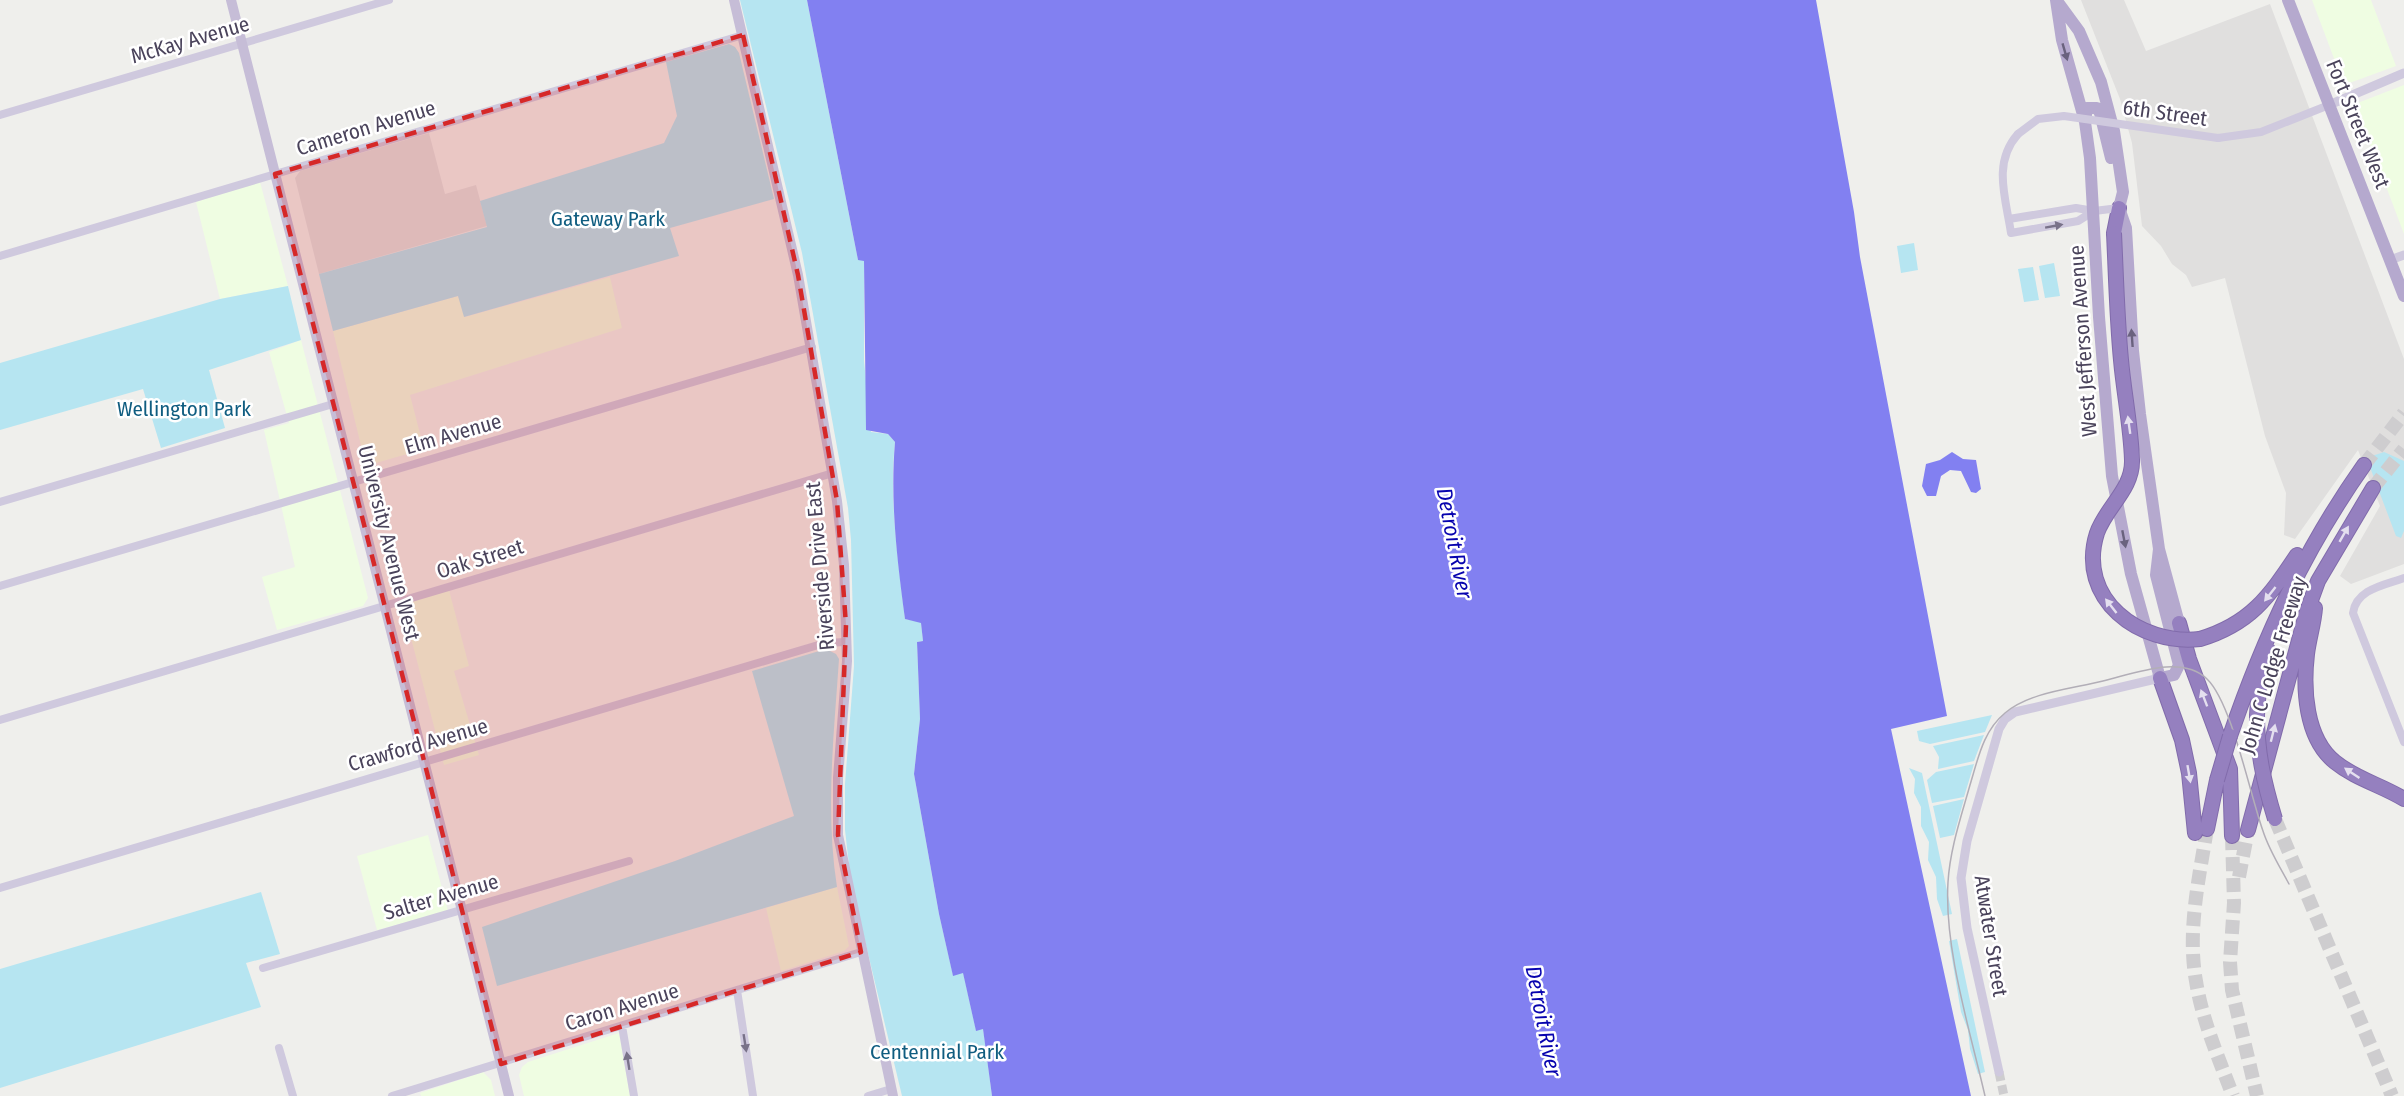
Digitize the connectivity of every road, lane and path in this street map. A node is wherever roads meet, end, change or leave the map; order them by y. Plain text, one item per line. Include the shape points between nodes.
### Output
1 (231, 0) edge
2 (389, 0) edge
3 (734, 0) edge
4 (2056, 0) edge
5 (2288, 0) edge
6 (743, 35) junction
7 (242, 44) junction
8 (2404, 73) edge
9 (2329, 105) junction
10 (0, 115) edge
11 (2085, 122) junction
12 (275, 174) junction
13 (2121, 181) junction
14 (2119, 208) junction
15 (2094, 211) junction
16 (2009, 219) junction
17 (2404, 255) edge
18 (0, 256) edge
19 (2390, 260) junction
20 (2404, 296) edge
21 (812, 347) junction
22 (333, 404) junction
23 (2364, 465) tunnel mouth
24 (832, 473) junction
25 (353, 482) junction
26 (2373, 489) tunnel mouth
27 (2340, 500) junction
28 (0, 502) edge
29 (2319, 532) junction
30 (2159, 549) junction
31 (2404, 578) edge
32 (2318, 581) junction
33 (0, 586) edge
34 (384, 606) junction
35 (2179, 623) joint
36 (846, 642) junction
37 (2160, 678) junction
38 (0, 720) edge
39 (2404, 742) edge
40 (424, 762) junction
41 (2404, 799) edge
42 (2275, 819) tunnel mouth
43 (2248, 830) tunnel mouth
44 (2232, 836) tunnel mouth
45 (628, 861) dead end
46 (0, 888) edge
47 (462, 910) junction
48 (861, 952) junction
49 (263, 968) dead end
50 (737, 990) junction
51 (622, 1026) junction
52 (279, 1048) dead end
53 (501, 1064) junction
54 (1999, 1072) tunnel mouth
55 (892, 1093) edge
56 (293, 1096) edge
57 (392, 1096) edge
58 (509, 1096) edge
59 (634, 1096) edge
60 (753, 1096) edge
61 (868, 1096) edge

1 - 7 main road, University Avenue West
2 - 7 street, McKay Avenue
3 - 6 main road, Riverside Drive East
4 -> 11 main road, West Jefferson Avenue via 2062,40
4 - 13 main road, West Jefferson Avenue via 2079,31 2101,82 2114,131
5 - 9 main road, Fort Street West
6 - 12 street, Cameron Avenue
6 - 21 main road, Riverside Drive East
7 - 10 street, McKay Avenue
7 - 12 main road, University Avenue West
8 - 9 street, 6th Street
9 - 16 street, 6th Street, bridge via 2261,132 2218,138 2064,116 2038,119 2008,147 2003,186
9 - 19 main road, Fort Street West
11 - 13 main road via 2087,108 2097,108 2111,161
11 - 15 main road, West Jefferson Avenue
12 - 18 street, Cameron Avenue
12 - 22 main road, University Avenue West
13 - 14 main road, West Jefferson Avenue
14 - 15 street
29 -> 14 highway, bridge via 2250,616 2200,639 2182,641 2156,636 2120,618 2103,596 2094,575 2097,533 2124,490 2132,464 2118,332 2114,233
30 -> 14 main road, West Jefferson Avenue via 2133,351 2126,228
15 - 16 street via 2076,208
16 -> 15 street, 6th Street via 2011,233 2078,221
15 -> 37 main road, West Jefferson Avenue via 2098,317 2112,476 2131,574
17 - 19 street
19 - 20 main road, Fort Street West
21 - 24 main road, Riverside Drive East
21 - 25 street, Elm Avenue
22 - 25 main road, University Avenue West
22 - 28 street
23 - 27 highway, John C Lodge Freeway
24 - 34 street, Oak Street
24 - 36 main road, Riverside Drive East via 844,565
25 - 33 street, Elm Avenue
25 - 34 main road, University Avenue West
32 -> 26 highway, John C Lodge Freeway
27 - 29 highway, John C Lodge Freeway
27 - 42 highway, bridge via 2267,656 2259,687 2257,744
37 -> 29 highway, John C Lodge Freeway, bridge via 2182,740 2201,831 2230,736 2272,626
30 - 35 main road, West Jefferson Avenue
30 - 37 main road via 2156,576 2179,665 2174,675
31 - 39 street via 2369,591 2355,604 2354,617
41 -> 32 highway via 2362,780 2334,761 2312,725 2306,675
43 -> 32 highway, John C Lodge Freeway via 2291,663
34 - 38 street, Oak Street
34 - 40 main road, University Avenue West
44 -> 35 highway via 2230,769
36 - 40 street, Crawford Avenue via 825,643
36 - 48 main road, Riverside Drive East via 837,835
37 - 54 street, Atwater Street via 2018,711 2008,716 1999,729 1967,841 1961,878 1967,928
40 - 46 street, Crawford Avenue
40 - 47 main road, University Avenue West
45 - 47 street, Salter Avenue
47 - 49 street, Salter Avenue
47 - 53 main road, University Avenue West
48 - 50 street, Caron Avenue
48 - 55 main road, Riverside Drive East
50 - 51 street, Caron Avenue
50 -> 60 street
51 - 53 street, Caron Avenue
59 -> 51 street
52 - 56 street
53 - 57 street, Caron Avenue
53 - 58 main road, University Avenue West
55 - 61 street

